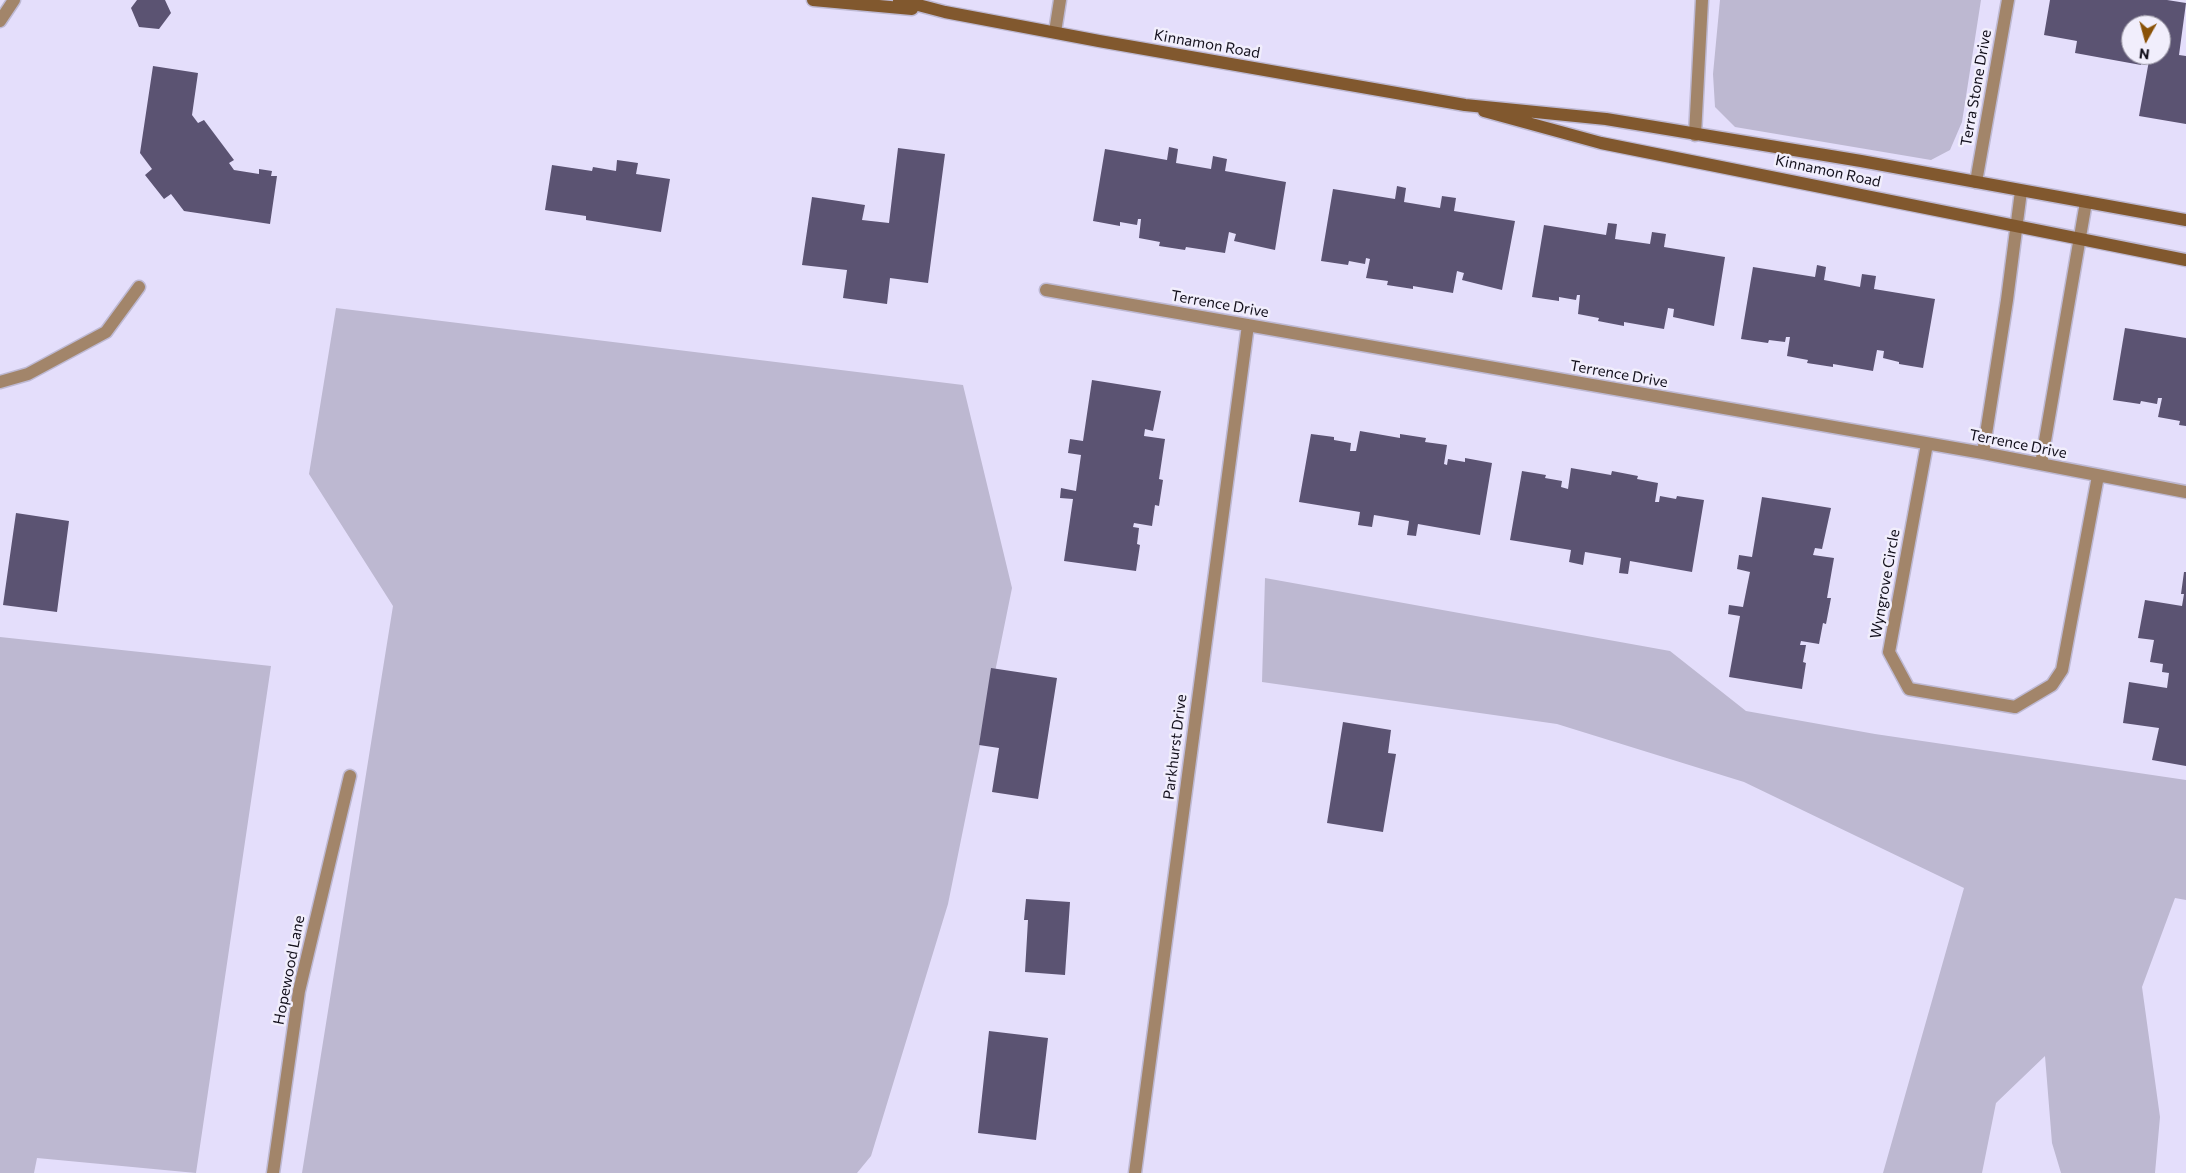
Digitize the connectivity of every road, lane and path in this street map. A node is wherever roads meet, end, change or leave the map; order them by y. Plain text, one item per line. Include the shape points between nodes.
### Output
1 (14, 0) edge
2 (813, 0) edge
3 (899, 0) edge
4 (1060, 0) edge
5 (1702, 0) edge
6 (2008, 0) edge
7 (945, 12) junction
8 (0, 21) edge
9 (1055, 32) junction
10 (1465, 105) junction
11 (1695, 135) junction
12 (1976, 182) junction
13 (2021, 190) junction
14 (2086, 202) junction
15 (2186, 220) edge
16 (2016, 228) junction
17 (2081, 238) junction
18 (2186, 260) edge
19 (139, 287) dead end
20 (1046, 290) dead end
21 (1248, 325) junction
22 (0, 381) edge
23 (1927, 444) junction
24 (1983, 453) junction
25 (2041, 464) junction
26 (2098, 476) junction
27 (2186, 492) edge
28 (350, 776) dead end
29 (273, 1173) edge
30 (1135, 1173) edge

1 - 8 street
2 - 7 main road, Kinnamon Road
3 - 7 main road, Kinnamon Road
4 - 9 street
5 - 11 street
6 - 12 street, Terra Stone Drive
7 - 9 main road, Kinnamon Road
9 - 10 main road, Kinnamon Road
10 - 11 main road, Kinnamon Road via 1574,115
10 - 16 main road, Kinnamon Road via 1593,141
11 - 12 main road, Kinnamon Road
12 - 13 main road, Kinnamon Road
13 - 14 main road, Kinnamon Road
13 - 16 street
14 - 15 main road, Kinnamon Road
14 - 17 street
16 - 17 main road, Kinnamon Road
16 - 24 street
17 - 18 main road, Kinnamon Road
17 - 25 street
19 - 22 street via 106,332 28,374
20 - 21 street, Terrence Drive
21 - 23 street, Terrence Drive
21 - 30 street, Parkhurst Drive
23 - 24 street, Terrence Drive
23 - 26 street, Wyngrove Circle via 1889,652 1909,689 2015,707 2052,685 2062,670
24 - 25 street, Terrence Drive
25 - 26 street, Terrence Drive
26 - 27 street, Terrence Drive
28 - 29 street, Hopewood Lane via 299,991

